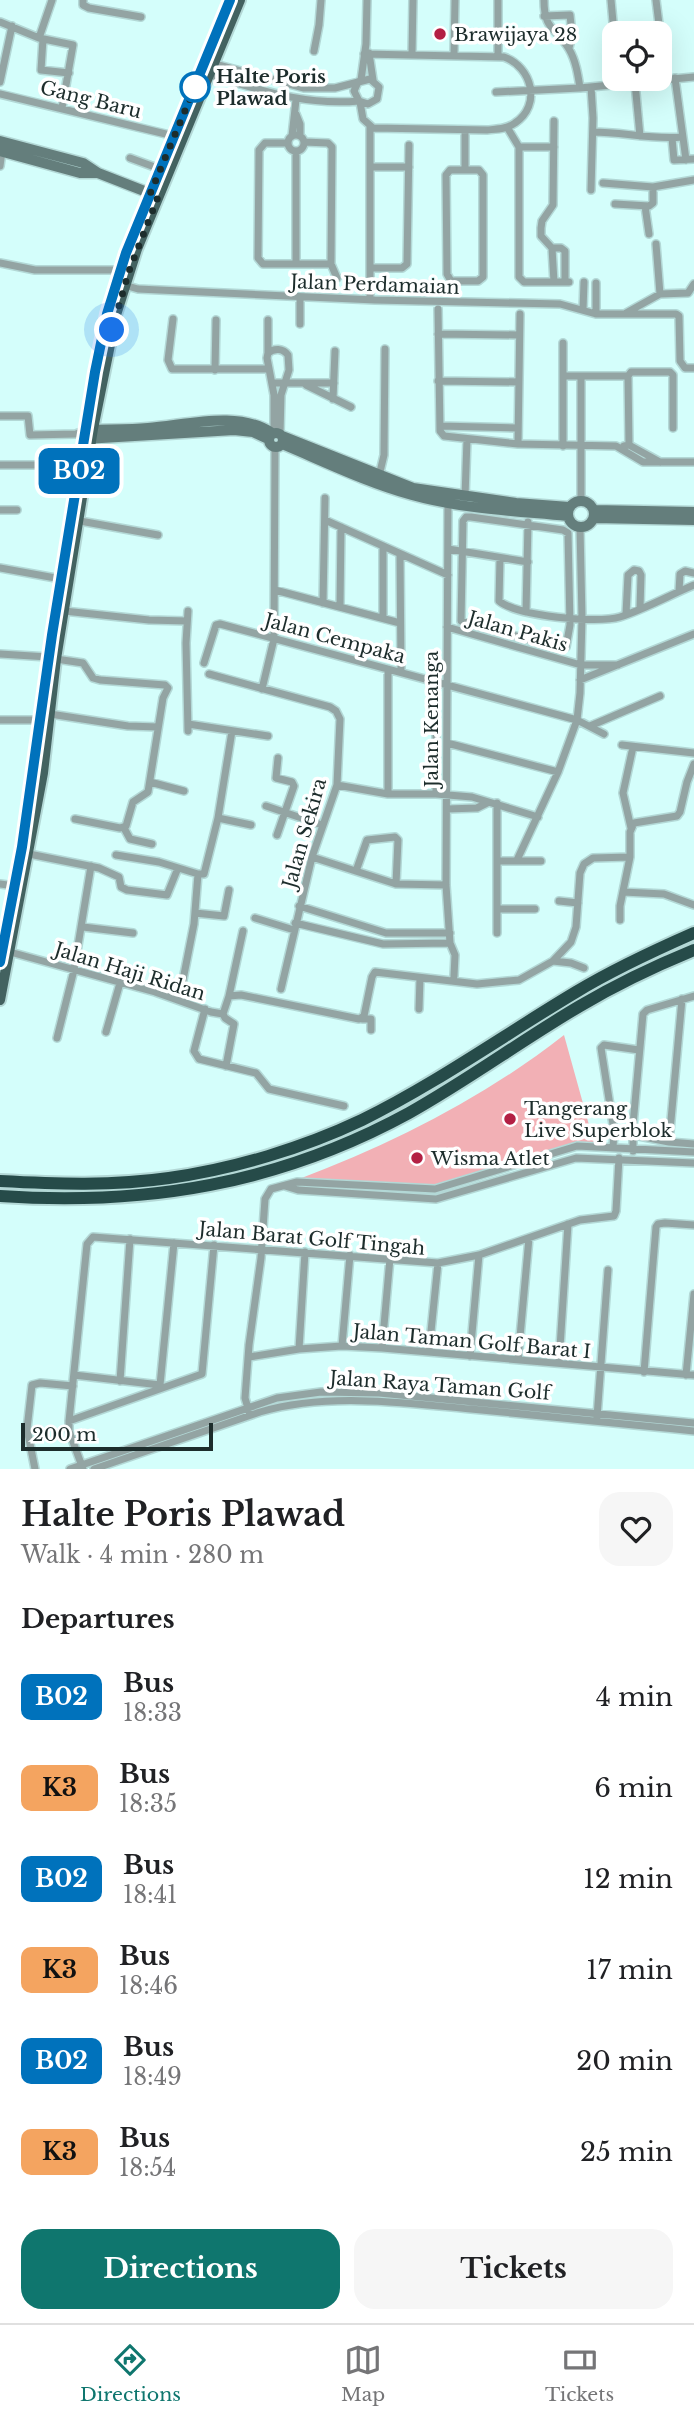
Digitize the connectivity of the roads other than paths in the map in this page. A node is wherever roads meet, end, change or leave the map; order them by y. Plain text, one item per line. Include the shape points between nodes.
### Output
1 (51, 0) edge
2 (83, 0) edge
3 (230, 0) edge
4 (240, 0) edge
5 (321, 0) edge
6 (367, 0) edge
7 (413, 0) edge
8 (455, 0) edge
9 (498, 0) edge
10 (544, 0) edge
11 (611, 0) edge
12 (656, 0) edge
13 (544, 16) junction
14 (141, 17) dead end
15 (613, 21) edge
16 (659, 21) edge
17 (0, 22) edge
18 (12, 26) junction
19 (41, 38) junction
20 (569, 48) junction
21 (314, 51) dead end
22 (367, 54) junction
23 (412, 54) junction
24 (454, 55) junction
25 (498, 56) junction
26 (2, 60) edge
27 (209, 63) junction
28 (69, 73) junction
29 (204, 74) junction
30 (694, 77) edge
31 (675, 78) junction
32 (672, 79) edge
33 (373, 80) junction
34 (359, 81) junction
35 (0, 82) edge
36 (602, 85) edge
37 (591, 87) junction
38 (580, 88) junction
39 (636, 91) edge
40 (496, 92) dead end
41 (531, 92) junction
42 (0, 94) edge
43 (296, 100) junction
44 (360, 101) junction
45 (375, 101) junction
46 (62, 108) junction
47 (554, 121) dead end
48 (368, 125) junction
49 (507, 127) junction
50 (465, 130) junction
51 (593, 132) junction
52 (174, 136) junction
53 (640, 136) junction
54 (682, 137) junction
55 (672, 138) junction
56 (296, 139) junction
57 (409, 145) dead end
58 (519, 146) junction
59 (554, 147) junction
60 (1, 148) edge
61 (130, 158) dead end
62 (690, 160) edge
63 (0, 166) edge
64 (370, 167) junction
65 (409, 167) junction
66 (160, 169) junction
67 (466, 170) junction
68 (694, 180) edge
69 (604, 183) dead end
70 (653, 187) junction
71 (591, 190) dead end
72 (154, 195) junction
73 (615, 204) dead end
74 (645, 206) junction
75 (649, 234) dead end
76 (656, 244) dead end
77 (552, 248) junction
78 (0, 263) edge
79 (296, 264) junction
80 (331, 264) junction
81 (370, 268) junction
82 (120, 270) junction
83 (337, 278) dead end
84 (554, 282) junction
85 (584, 282) dead end
86 (597, 283) dead end
87 (694, 284) edge
88 (124, 285) junction
89 (688, 293) junction
90 (660, 295) junction
91 (370, 296) dead end
92 (300, 297) junction
93 (691, 303) dead end
94 (438, 309) dead end
95 (583, 310) junction
96 (625, 313) junction
97 (520, 314) dead end
98 (596, 314) junction
99 (173, 320) dead end
100 (216, 320) dead end
101 (268, 320) dead end
102 (300, 324) dead end
103 (438, 334) junction
104 (520, 335) junction
105 (563, 343) dead end
106 (385, 349) dead end
107 (335, 351) dead end
108 (268, 353) junction
109 (694, 368) edge
110 (267, 369) junction
111 (215, 370) junction
112 (563, 376) junction
113 (581, 376) junction
114 (628, 376) junction
115 (438, 381) junction
116 (519, 382) junction
117 (272, 383) junction
118 (285, 383) junction
119 (303, 383) junction
120 (334, 383) junction
121 (333, 399) junction
122 (351, 407) dead end
123 (0, 416) edge
124 (440, 426) junction
125 (518, 428) junction
126 (673, 428) dead end
127 (86, 434) junction
128 (276, 438) junction
129 (467, 439) junction
130 (518, 444) junction
131 (629, 445) junction
132 (563, 446) junction
133 (581, 446) junction
134 (616, 446) junction
135 (661, 462) junction
136 (694, 462) edge
137 (80, 465) junction
138 (0, 466) edge
139 (377, 475) junction
140 (466, 497) junction
141 (325, 498) dead end
142 (449, 498) junction
143 (581, 500) junction
144 (16, 509) dead end
145 (0, 510) edge
146 (568, 511) junction
147 (694, 512) edge
148 (531, 513) junction
149 (594, 514) junction
150 (324, 520) junction
151 (694, 520) edge
152 (80, 521) junction
153 (341, 527) junction
154 (530, 528) junction
155 (580, 528) junction
156 (158, 535) dead end
157 (383, 546) junction
158 (448, 551) junction
159 (463, 553) junction
160 (400, 554) junction
161 (500, 558) junction
162 (528, 562) junction
163 (0, 568) edge
164 (694, 573) edge
165 (448, 575) junction
166 (61, 579) junction
167 (694, 585) edge
168 (275, 590) junction
169 (679, 592) junction
170 (323, 603) junction
171 (340, 607) junction
172 (640, 608) junction
173 (64, 611) junction
174 (188, 611) dead end
175 (526, 612) junction
176 (626, 614) junction
177 (383, 618) junction
178 (582, 618) junction
179 (569, 619) junction
180 (187, 621) junction
181 (400, 623) junction
182 (447, 627) junction
183 (694, 634) edge
184 (274, 639) junction
185 (538, 642) junction
186 (535, 652) junction
187 (0, 654) edge
188 (52, 658) junction
189 (204, 663) dead end
190 (581, 665) junction
191 (618, 665) junction
192 (388, 669) junction
193 (401, 671) junction
194 (209, 674) dead end
195 (580, 680) junction
196 (436, 681) junction
197 (447, 684) junction
198 (261, 689) junction
199 (660, 696) dead end
200 (46, 718) junction
201 (0, 720) edge
202 (577, 720) junction
203 (590, 726) junction
204 (158, 727) junction
205 (232, 731) junction
206 (604, 734) dead end
207 (268, 736) dead end
208 (447, 743) junction
209 (694, 753) edge
210 (278, 758) dead end
211 (694, 764) edge
212 (558, 772) junction
213 (150, 782) junction
214 (337, 785) junction
215 (184, 791) dead end
216 (388, 794) junction
217 (436, 794) junction
218 (447, 794) junction
219 (487, 803) junction
220 (497, 803) junction
221 (266, 806) dead end
222 (447, 809) junction
223 (285, 813) junction
224 (538, 817) junction
225 (218, 818) junction
226 (75, 819) dead end
227 (251, 825) dead end
228 (322, 825) junction
229 (124, 828) junction
230 (631, 828) junction
231 (277, 835) dead end
232 (152, 844) dead end
233 (29, 854) junction
234 (116, 855) dead end
235 (312, 857) junction
236 (630, 857) junction
237 (517, 860) junction
238 (497, 861) junction
239 (541, 861) dead end
240 (91, 866) junction
241 (178, 868) junction
242 (356, 871) junction
243 (198, 874) junction
244 (0, 884) edge
245 (396, 884) junction
246 (15, 886) junction
247 (446, 886) junction
248 (229, 890) dead end
249 (623, 892) junction
250 (559, 901) dead end
251 (578, 903) junction
252 (694, 905) edge
253 (299, 906) junction
254 (497, 909) junction
255 (535, 909) dead end
256 (195, 913) junction
257 (255, 918) dead end
258 (620, 920) dead end
259 (294, 926) junction
260 (83, 927) junction
261 (243, 931) dead end
262 (133, 933) dead end
263 (386, 933) junction
264 (450, 933) junction
265 (496, 933) dead end
266 (694, 933) edge
267 (450, 943) junction
268 (383, 944) junction
269 (694, 950) edge
270 (10, 952) junction
271 (0, 961) edge
272 (554, 961) junction
273 (584, 968) dead end
274 (74, 970) junction
275 (454, 976) dead end
276 (420, 978) junction
277 (120, 983) junction
278 (281, 989) dead end
279 (229, 996) junction
280 (694, 996) edge
281 (682, 999) junction
282 (0, 1000) edge
283 (179, 1000) junction
284 (205, 1009) junction
285 (419, 1009) dead end
286 (223, 1014) junction
287 (362, 1018) junction
288 (371, 1030) dead end
289 (106, 1032) dead end
290 (57, 1038) dead end
291 (639, 1050) junction
292 (226, 1066) junction
293 (344, 1106) dead end
294 (614, 1131) junction
295 (632, 1136) junction
296 (669, 1142) junction
297 (694, 1143) edge
298 (613, 1148) junction
299 (633, 1149) junction
300 (694, 1152) edge
301 (619, 1158) junction
302 (633, 1159) junction
303 (694, 1163) edge
304 (0, 1181) edge
305 (285, 1186) junction
306 (0, 1196) edge
307 (568, 1224) junction
308 (694, 1225) edge
309 (529, 1238) junction
310 (130, 1239) junction
311 (174, 1243) junction
312 (214, 1245) junction
313 (261, 1249) junction
314 (306, 1252) junction
315 (350, 1255) junction
316 (479, 1255) junction
317 (390, 1258) junction
318 (438, 1263) junction
319 (608, 1270) dead end
320 (694, 1294) edge
321 (342, 1346) junction
322 (383, 1348) junction
323 (299, 1349) junction
324 (429, 1352) junction
325 (470, 1356) junction
326 (248, 1357) junction
327 (518, 1359) junction
328 (559, 1363) junction
329 (600, 1367) junction
330 (643, 1372) junction
331 (74, 1375) junction
332 (690, 1375) edge
333 (120, 1381) junction
334 (73, 1385) junction
335 (162, 1387) junction
336 (249, 1411) junction
337 (597, 1417) junction
338 (69, 1421) junction
339 (694, 1423) edge
340 (694, 1431) edge
341 (82, 1467) edge
342 (35, 1469) edge
343 (70, 1469) edge
344 (94, 1469) edge

1 - 19 street
2 - 14 street via 89,8
3 - 27 main road
4 - 27 main road
5 - 21 street
6 - 22 street
7 - 23 street
8 - 24 street
9 - 25 street
10 - 13 street
11 - 15 street
12 - 16 street
13 - 20 street
13 - 20 street via 570,15
17 - 18 street
18 - 19 street
18 - 26 street
19 - 28 street via 41,70
19 - 28 street via 73,45
20 - 38 street
22 - 23 street
22 - 33 street
22 - 34 street
23 - 24 street
24 - 25 street
25 - 41 street via 523,69
26 - 35 street
27 - 29 main road
27 - 34 street via 304,88 335,88
28 - 46 street
29 - 43 street
29 - 52 main road
29 - 72 main road
30 - 31 street
31 - 32 street
31 - 54 street
33 - 34 street
33 - 45 street via 379,90
34 - 44 street via 354,91
36 - 37 street
37 - 38 street
37 - 51 street
38 - 41 street
39 - 53 street
40 - 41 street
41 - 49 street via 523,115
42 - 46 street, Gang Baru
43 - 44 street
43 - 56 street via 292,124
44 - 45 street
44 - 48 street
45 - 48 street
46 - 52 street, Gang Baru
47 - 59 street
48 - 50 street
48 - 64 street
49 - 50 street
49 - 58 street
50 - 67 street
51 - 53 street
51 - 71 street
52 - 66 main road
53 - 55 street
54 - 55 street
54 - 62 street
55 - 62 street via 674,160
56 - 79 street via 302,148 296,151
56 - 79 street via 264,143 258,150 258,258 263,264
56 - 80 street via 332,147
57 - 65 street
58 - 59 street
58 - 84 street via 520,278 524,282
59 - 77 street via 552,208 541,228 541,236
60 - 63 street
60 - 72 street via 80,173 98,173
61 - 66 street
64 - 65 street
64 - 81 street
65 - 81 street via 407,264
66 - 72 main road
67 - 67 street via 450,170 446,175 447,274 452,281 483,277 483,174
68 - 70 street
69 - 70 street
70 - 74 street via 653,202
72 - 82 main road
72 - 88 main road
73 - 74 street
74 - 75 street
76 - 90 street
77 - 84 street
77 - 84 street via 564,249 567,282
78 - 82 street via 35,270
79 - 80 street
80 - 83 street
81 - 91 street
82 - 127 main road via 102,339
85 - 95 street
86 - 98 street
87 - 89 street
88 - 92 street, Jalan Perdamaian
88 - 127 main road
89 - 90 street
89 - 93 street
90 - 96 street
92 - 95 street, Jalan Perdamaian via 560,304
92 - 102 street
94 - 103 street
95 - 98 street, Jalan Perdamaian
96 - 98 street, Jalan Perdamaian
96 - 109 street, Jalan Perdamaian via 678,314 680,361 685,368
97 - 104 street
99 - 111 street via 170,367
100 - 111 street
101 - 108 street
103 - 104 street
103 - 115 street
104 - 116 street
105 - 112 street
106 - 139 street via 384,455
107 - 120 street
108 - 110 street
108 - 118 street via 281,350 288,355
110 - 111 street
110 - 117 street
112 - 113 street
112 - 132 street
113 - 114 street
113 - 133 street
114 - 126 street via 631,372 673,375
114 - 131 street
115 - 116 street
115 - 124 street
116 - 125 street
117 - 118 street
117 - 128 street
118 - 119 street
118 - 128 street
119 - 120 street
119 - 121 street
120 - 121 street
121 - 122 street
123 - 127 street via 28,416 30,435
124 - 125 street
124 - 129 street via 444,436
125 - 130 street
127 - 128 street via 244,422 261,425
127 - 137 main road
127 - 152 main road
128 - 139 street
128 - 142 street via 387,487 411,495
128 - 168 street
129 - 130 street
129 - 140 street
130 - 132 street
131 - 134 street
131 - 135 street
132 - 133 street
133 - 134 street
133 - 143 street
134 - 135 street via 643,462
135 - 136 street
137 - 138 street
137 - 166 main road
139 - 142 street
140 - 142 street
140 - 146 street
141 - 150 street
142 - 148 street
142 - 158 street, Jalan Kenanga
143 - 146 street
143 - 149 street via 589,503
144 - 145 street
146 - 148 street
146 - 155 street via 570,523
147 - 149 street
148 - 154 street
149 - 151 street
149 - 155 street via 590,524
150 - 153 street
150 - 170 street
152 - 156 street
152 - 173 main road
153 - 157 street
153 - 171 street
154 - 159 street via 466,517
154 - 162 street
154 - 179 street via 563,530 568,535
155 - 178 street
157 - 160 street
157 - 177 street
158 - 159 street
158 - 165 street, Jalan Kenanga
159 - 161 street
159 - 185 street via 461,621
160 - 165 street
160 - 181 street
161 - 162 street
161 - 175 street via 499,601
162 - 175 street
163 - 166 street
164 - 169 street via 680,574
165 - 182 street, Jalan Kenanga
166 - 188 main road
167 - 169 street
168 - 170 street
168 - 184 street
169 - 172 street
170 - 171 street
171 - 177 street
172 - 176 street
172 - 176 street via 641,575 634,570 628,575
173 - 180 street
173 - 188 main road
174 - 180 street
175 - 179 street
176 - 178 street
177 - 181 street
178 - 179 street
178 - 190 street
179 - 185 street via 566,646
180 - 205 street via 188,728
181 - 193 street
182 - 186 street, Jalan Pakis
182 - 197 street, Jalan Kenanga
183 - 191 street
184 - 189 street, Jalan Cempaka via 217,624
184 - 192 street, Jalan Cempaka
184 - 198 street
185 - 186 street
186 - 190 street, Jalan Pakis
187 - 188 street
188 - 200 main road
188 - 204 street via 83,663 93,678 100,680 165,685 168,691
190 - 191 street, Jalan Pakis
190 - 195 street
191 - 195 street
192 - 193 street, Jalan Cempaka
192 - 216 street
193 - 196 street, Jalan Cempaka
194 - 198 street, Jalan Sekira
195 - 202 street
196 - 197 street, Jalan Cempaka
196 - 217 street
197 - 202 street, Jalan Cempaka
197 - 208 street, Jalan Kenanga
198 - 214 street, Jalan Sekira via 336,711 340,719
199 - 203 street
200 - 201 street
200 - 204 street
200 - 233 main road
200 - 246 main road
202 - 203 street, Jalan Cempaka
202 - 212 street
203 - 206 street, Jalan Cempaka
204 - 213 street
205 - 207 street
205 - 225 street
208 - 212 street
208 - 218 street, Jalan Kenanga
209 - 230 street via 626,747 623,793
210 - 223 street via 276,778 294,784
211 - 230 street via 680,812 671,818 637,821
212 - 224 street
213 - 215 street
213 - 229 street via 147,794 132,805
214 - 216 street
214 - 228 street, Jalan Sekira
216 - 217 street
217 - 218 street
218 - 219 street
218 - 222 street, Jalan Kenanga
219 - 220 street
219 - 222 street
220 - 224 street
220 - 238 street
221 - 223 street
222 - 247 street, Jalan Kenanga
223 - 228 street
223 - 231 street
224 - 237 street
225 - 227 street
225 - 243 street via 205,874
226 - 229 street
228 - 235 street, Jalan Sekira
229 - 232 street via 131,839
230 - 236 street
233 - 240 street
233 - 270 main road
234 - 241 street
235 - 242 street
235 - 253 street, Jalan Sekira
236 - 249 street
236 - 251 street via 588,861 580,873
237 - 238 street
237 - 239 street
238 - 254 street
240 - 241 street via 118,876 127,890 167,895
240 - 260 street
241 - 243 street
242 - 245 street
242 - 245 street via 367,840 395,837
243 - 256 street
244 - 246 street
245 - 247 street
246 - 271 main road
247 - 264 street, Jalan Kenanga
248 - 256 street via 225,916
249 - 252 street via 663,894
249 - 258 street
250 - 251 street
251 - 272 street via 570,942
253 - 259 street, Jalan Sekira
253 - 263 street
254 - 255 street
254 - 265 street
256 - 283 street
257 - 259 street
259 - 268 street
259 - 278 street, Jalan Sekira
260 - 262 street
260 - 274 street
261 - 279 street
263 - 264 street
263 - 268 street
264 - 267 street, Jalan Kenanga
266 - 304 highway via 634,959 405,1097 312,1140 169,1178
267 - 268 street
267 - 275 street, Jalan Kenanga via 455,955
269 - 306 highway via 579,1006 409,1113 317,1154 227,1183 171,1193 75,1199
270 - 274 street, Jalan Haji Ridan
270 - 282 main road
272 - 273 street
272 - 276 street via 510,982
274 - 277 street, Jalan Haji Ridan
274 - 290 street
276 - 285 street
276 - 287 street via 373,973
277 - 283 street, Jalan Haji Ridan
277 - 289 street
279 - 286 street, Jalan Haji Ridan
279 - 287 street, Jalan Haji Ridan
280 - 281 street
281 - 291 street via 645,1011
281 - 296 street
283 - 284 street, Jalan Haji Ridan
284 - 286 street, Jalan Haji Ridan
284 - 292 street via 195,1054
286 - 292 street via 234,1023
287 - 288 street via 371,1020
291 - 294 street via 601,1048
291 - 295 street
292 - 293 street via 256,1073 269,1089 286,1095
294 - 295 street
294 - 298 street
295 - 296 street
295 - 299 street
296 - 297 street
298 - 299 street
298 - 305 street via 572,1147 436,1189 297,1182
299 - 300 street
299 - 302 street
301 - 302 street
301 - 305 street via 564,1159 436,1199
301 - 307 street, Jalan Barat Golf Tingah via 615,1215
302 - 303 street
305 - 313 street via 266,1195
307 - 309 street, Jalan Barat Golf Tingah
307 - 328 street
308 - 330 street via 658,1224
309 - 316 street, Jalan Barat Golf Tingah
309 - 327 street
310 - 311 street, Jalan Barat Golf Tingah
310 - 331 street, Jalan Barat Golf Tingah via 98,1236 87,1244
310 - 333 street
311 - 312 street, Jalan Barat Golf Tingah
311 - 335 street
312 - 313 street, Jalan Barat Golf Tingah
312 - 335 street via 202,1374
313 - 314 street, Jalan Barat Golf Tingah
313 - 326 street
314 - 315 street, Jalan Barat Golf Tingah
314 - 323 street
315 - 317 street, Jalan Barat Golf Tingah
315 - 321 street
316 - 318 street, Jalan Barat Golf Tingah
316 - 325 street
317 - 318 street, Jalan Barat Golf Tingah
317 - 322 street
318 - 324 street
319 - 329 street
320 - 332 street
321 - 322 street, Jalan Taman Golf Barat I
321 - 323 street, Jalan Taman Golf Barat I
322 - 324 street, Jalan Taman Golf Barat I
323 - 326 street, Jalan Taman Golf Barat I
324 - 325 street, Jalan Taman Golf Barat I
325 - 327 street, Jalan Taman Golf Barat I
326 - 336 street via 245,1398
327 - 328 street, Jalan Taman Golf Barat I
328 - 329 street, Jalan Taman Golf Barat I
329 - 330 street, Jalan Taman Golf Barat I
329 - 337 street
330 - 332 street, Jalan Taman Golf Barat I
331 - 333 street
331 - 334 street
333 - 335 street
334 - 338 street
334 - 342 street via 35,1383 30,1390 27,1429
335 - 338 street
336 - 337 street, Jalan Raya Taman Golf via 362,1400
336 - 341 street, Jalan Raya Taman Golf
336 - 344 street, Jalan Raya Taman Golf
337 - 339 street, Jalan Raya Taman Golf
337 - 340 street, Jalan Raya Taman Golf
338 - 341 street
341 - 343 street, Jalan Raya Taman Golf

